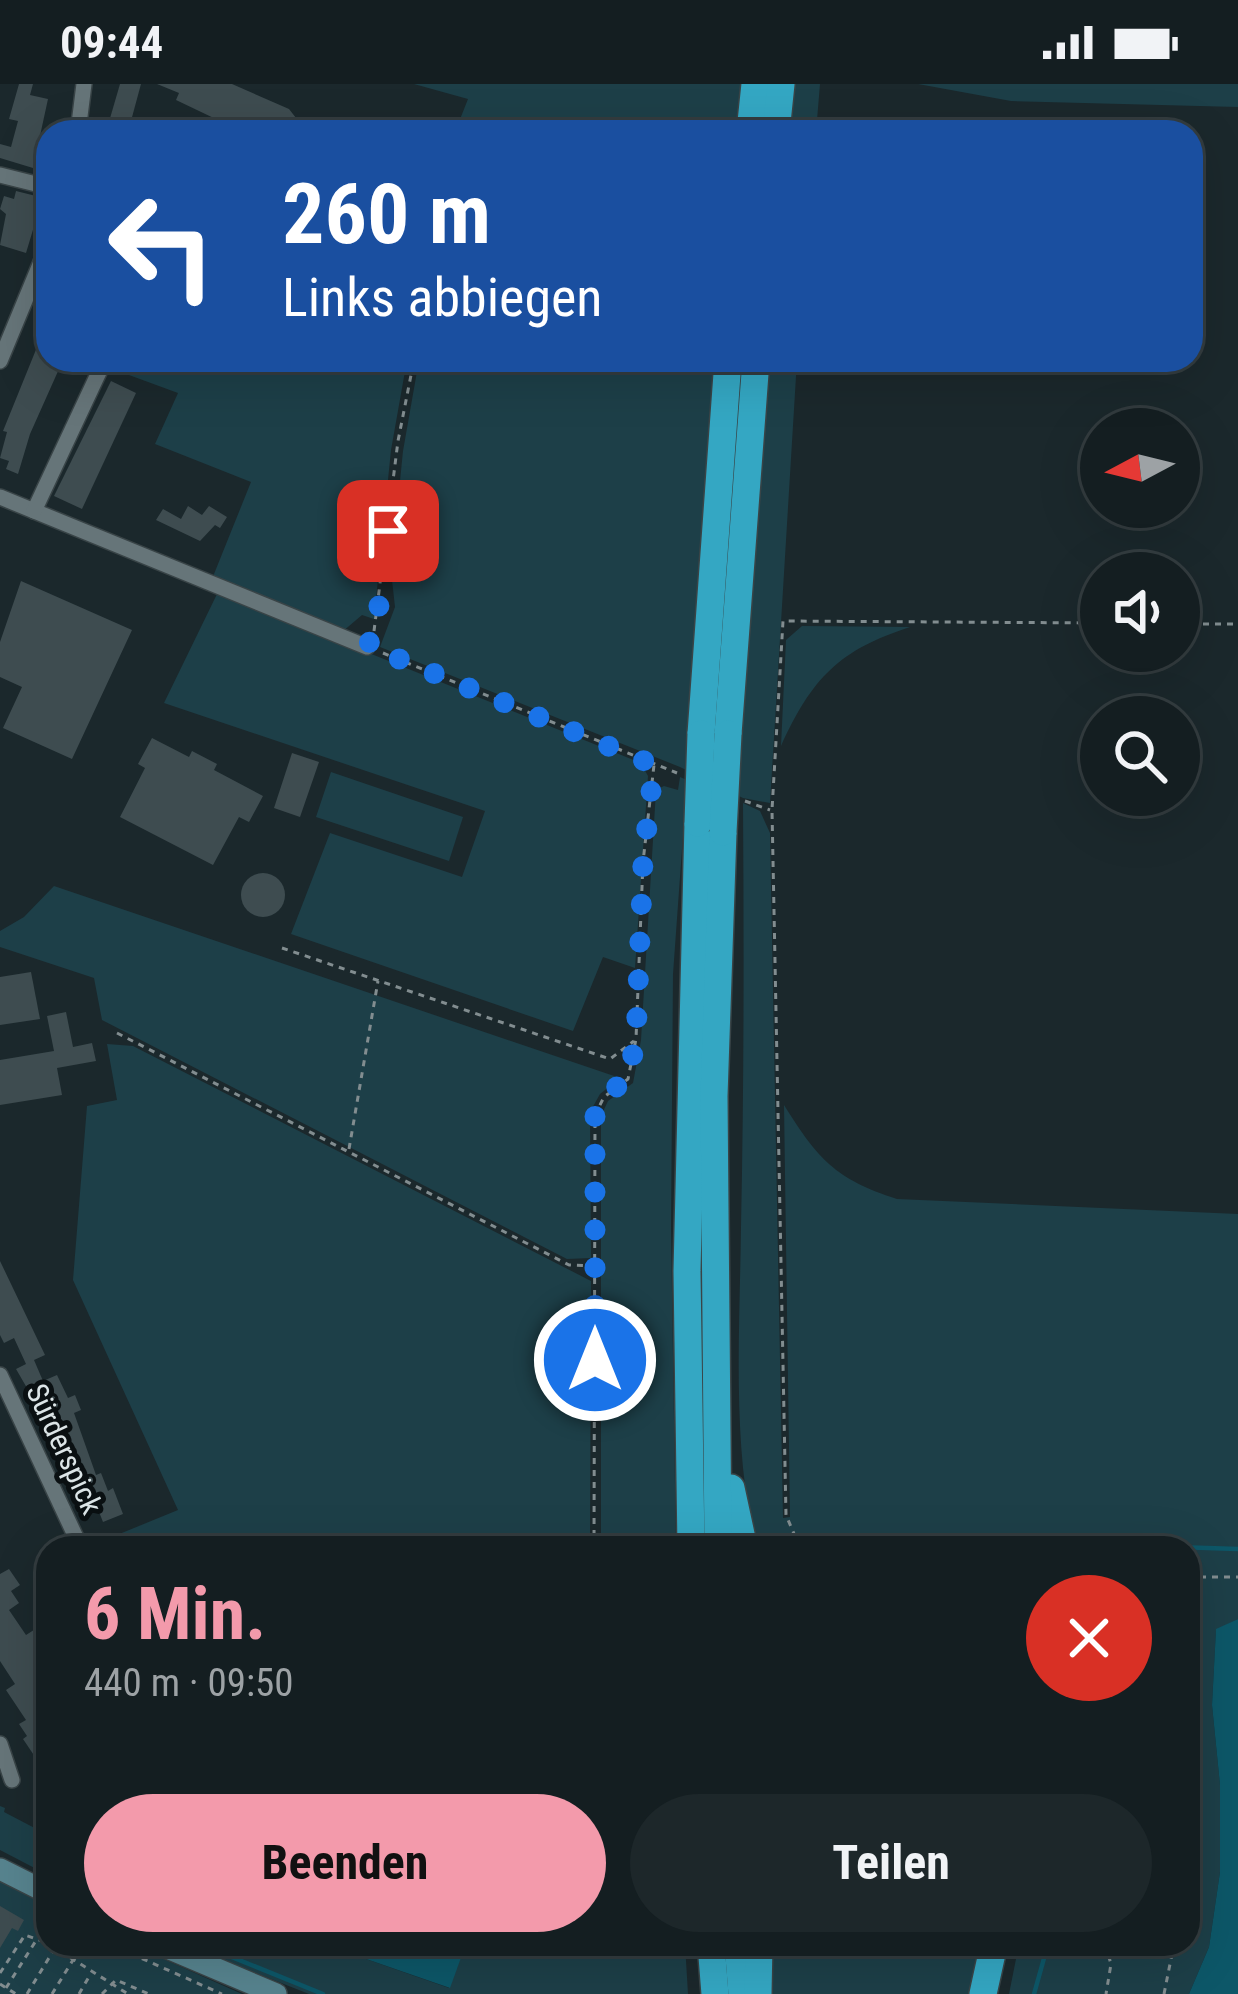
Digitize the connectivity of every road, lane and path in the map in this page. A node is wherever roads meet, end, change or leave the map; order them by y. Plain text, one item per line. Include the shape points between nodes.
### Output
1 (84, 84) edge
2 (755, 84) edge
3 (782, 84) edge
4 (80, 120) edge
5 (751, 120) edge
6 (778, 120) edge
7 (0, 175) edge
8 (36, 185) edge
9 (36, 274) edge
10 (0, 361) edge
11 (99, 372) edge
12 (411, 372) edge
13 (728, 372) edge
14 (755, 372) edge
15 (0, 497) edge
16 (34, 512) junction
17 (1080, 623) edge
18 (1200, 624) edge
19 (1238, 624) edge
20 (368, 646) junction
21 (715, 734) junction
22 (654, 765) junction
23 (676, 772) dead end
24 (743, 800) dead end
25 (772, 810) junction
26 (710, 827) junction
27 (282, 948) dead end
28 (379, 980) junction
29 (116, 1033) dead end
30 (636, 1039) junction
31 (349, 1152) junction
32 (596, 1266) junction
33 (0, 1375) edge
34 (715, 1426) junction
35 (75, 1536) edge
36 (595, 1536) edge
37 (691, 1536) edge
38 (718, 1536) edge
39 (741, 1536) edge
40 (795, 1536) edge
41 (1200, 1577) edge
42 (1238, 1577) edge
43 (0, 1744) edge
44 (12, 1780) dead end
45 (0, 1869) edge
46 (36, 1887) edge
47 (36, 1939) edge
48 (36, 1941) edge
49 (46, 1956) edge
50 (67, 1956) edge
51 (136, 1956) edge
52 (186, 1956) edge
53 (712, 1956) edge
54 (739, 1956) edge
55 (758, 1956) edge
56 (991, 1956) edge
57 (1007, 1956) edge
58 (1109, 1956) edge
59 (1172, 1956) edge
60 (73, 1960) junction
61 (0, 1973) edge
62 (92, 1973) junction
63 (109, 1982) junction
64 (0, 1984) edge
65 (6, 1988) junction
66 (16, 1994) edge
67 (27, 1994) edge
68 (52, 1994) edge
69 (79, 1994) edge
70 (102, 1994) edge
71 (127, 1994) edge
72 (149, 1994) edge
73 (222, 1994) edge
74 (276, 1994) edge
75 (715, 1994) edge
76 (742, 1994) edge
77 (758, 1994) edge
78 (983, 1994) edge
79 (999, 1994) edge
80 (1106, 1994) edge
81 (1164, 1994) edge

1 - 4 street
2 - 5 highway
3 - 6 highway
7 - 8 street
9 - 10 street
11 - 16 street
12 - 20 path
13 - 21 highway
14 - 21 highway
15 - 16 street
16 - 20 street
17 - 25 path via 783,621
18 - 19 path
20 - 22 path
21 - 26 highway, bridge
22 - 23 path
22 - 30 path
24 - 25 path
25 - 40 path via 786,1515
26 - 34 highway
26 - 37 highway via 686,1271
27 - 28 path
28 - 30 path via 610,1059
28 - 31 path
29 - 31 path
30 - 32 path via 628,1078 595,1115
31 - 32 path via 568,1264
32 - 36 path
33 - 35 street, Sürderspick
34 - 38 highway
34 - 39 highway
41 - 42 path
43 - 44 street
45 - 46 main road
47 - 61 path via 25,1935
48 - 65 path
49 - 67 path
50 - 60 path
51 - 73 path
52 - 74 main road
53 - 75 highway
54 - 76 highway
55 - 77 highway
56 - 78 highway
57 - 79 highway
58 - 80 path
59 - 81 path
60 - 62 path
60 - 68 path
62 - 63 path
62 - 69 path
63 - 70 path
63 - 71 path
63 - 72 path
64 - 65 path
65 - 66 path

